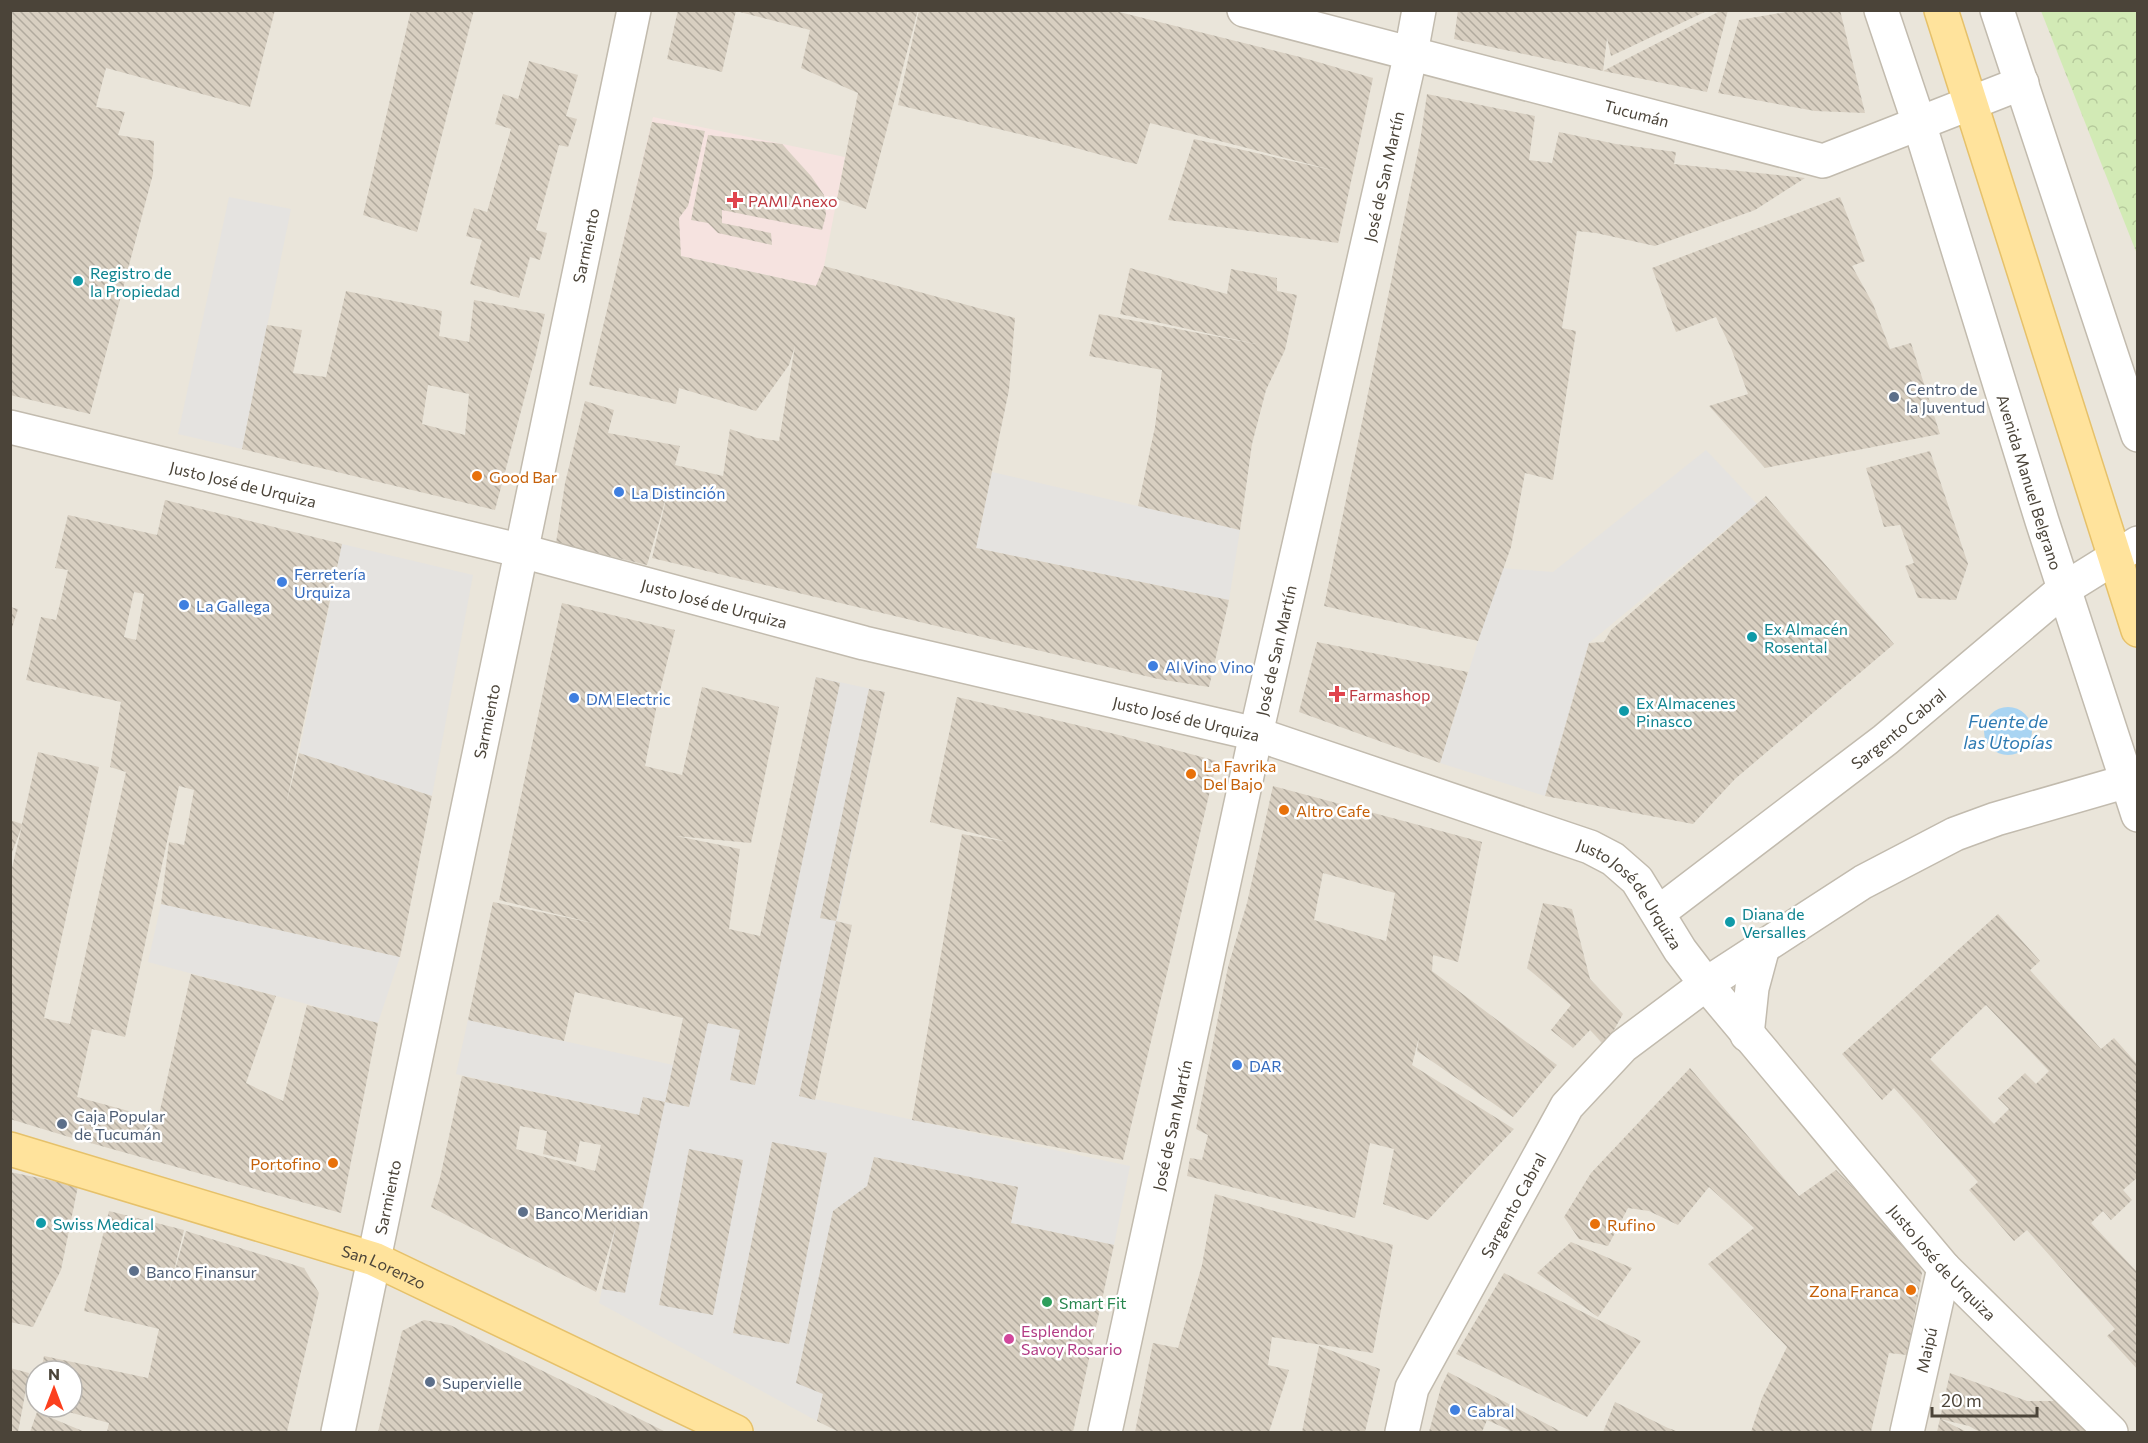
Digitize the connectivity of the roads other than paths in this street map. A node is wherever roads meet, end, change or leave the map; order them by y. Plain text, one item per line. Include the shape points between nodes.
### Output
1 (634, 10) edge
2 (1244, 10) edge
3 (1419, 10) edge
4 (1881, 10) edge
5 (1941, 10) edge
6 (1997, 10) edge
7 (1411, 54) junction
8 (2022, 83) junction
9 (1971, 104) junction
10 (1920, 123) junction
11 (10, 427) edge
12 (2138, 435) edge
13 (2126, 549) edge
14 (522, 551) junction
15 (2064, 589) junction
16 (2138, 630) edge
17 (1256, 734) junction
18 (2131, 780) edge
19 (2138, 815) edge
20 (1658, 913) junction
21 (1763, 947) junction
22 (1680, 950) junction
23 (1706, 984) junction
24 (1670, 1011) junction
25 (1747, 1035) junction
26 (10, 1149) edge
27 (374, 1259) junction
28 (1944, 1268) junction
29 (338, 1432) edge
30 (736, 1432) edge
31 (1105, 1432) edge
32 (1402, 1432) edge
33 (1907, 1432) edge
34 (2111, 1432) edge

1 - 14 street, Sarmiento
2 - 7 street, Tucumán
3 - 7 street, José de San Martín
4 - 10 street, Avenida Manuel Belgrano
5 - 9 main road
6 - 8 street
7 - 10 street, Tucumán via 1823,161
7 - 17 street, José de San Martín
8 - 9 street, Tucumán
8 - 12 street
9 - 10 street, Tucumán
9 - 13 main road
10 - 15 street, Avenida Manuel Belgrano
11 - 14 street, Justo José de Urquiza
13 - 15 street, Sargento Cabral
13 - 16 main road
14 - 17 street, Justo José de Urquiza via 864,643
14 - 27 street, Sarmiento
15 - 18 street, Avenida Manuel Belgrano
15 - 20 street, Sargento Cabral via 1885,740
17 - 20 street, Justo José de Urquiza via 1590,847 1613,859 1637,880
17 - 31 street, José de San Martín
18 - 19 street, Avenida Manuel Belgrano
18 - 21 street, Sargento Cabral via 1955,834 1863,882
20 - 22 street, Justo José de Urquiza
21 - 23 street, Sargento Cabral
21 - 25 street via 1752,988
22 - 23 street, Justo José de Urquiza
22 - 24 street via 1680,976
23 - 24 street, Sargento Cabral
23 - 25 street, Justo José de Urquiza
24 - 32 street, Sargento Cabral via 1623,1046 1567,1106 1412,1388
25 - 28 street, Justo José de Urquiza
26 - 27 main road, San Lorenzo
27 - 29 street, Sarmiento
27 - 30 main road, San Lorenzo
28 - 33 street, Maipú
28 - 34 street, Justo José de Urquiza

